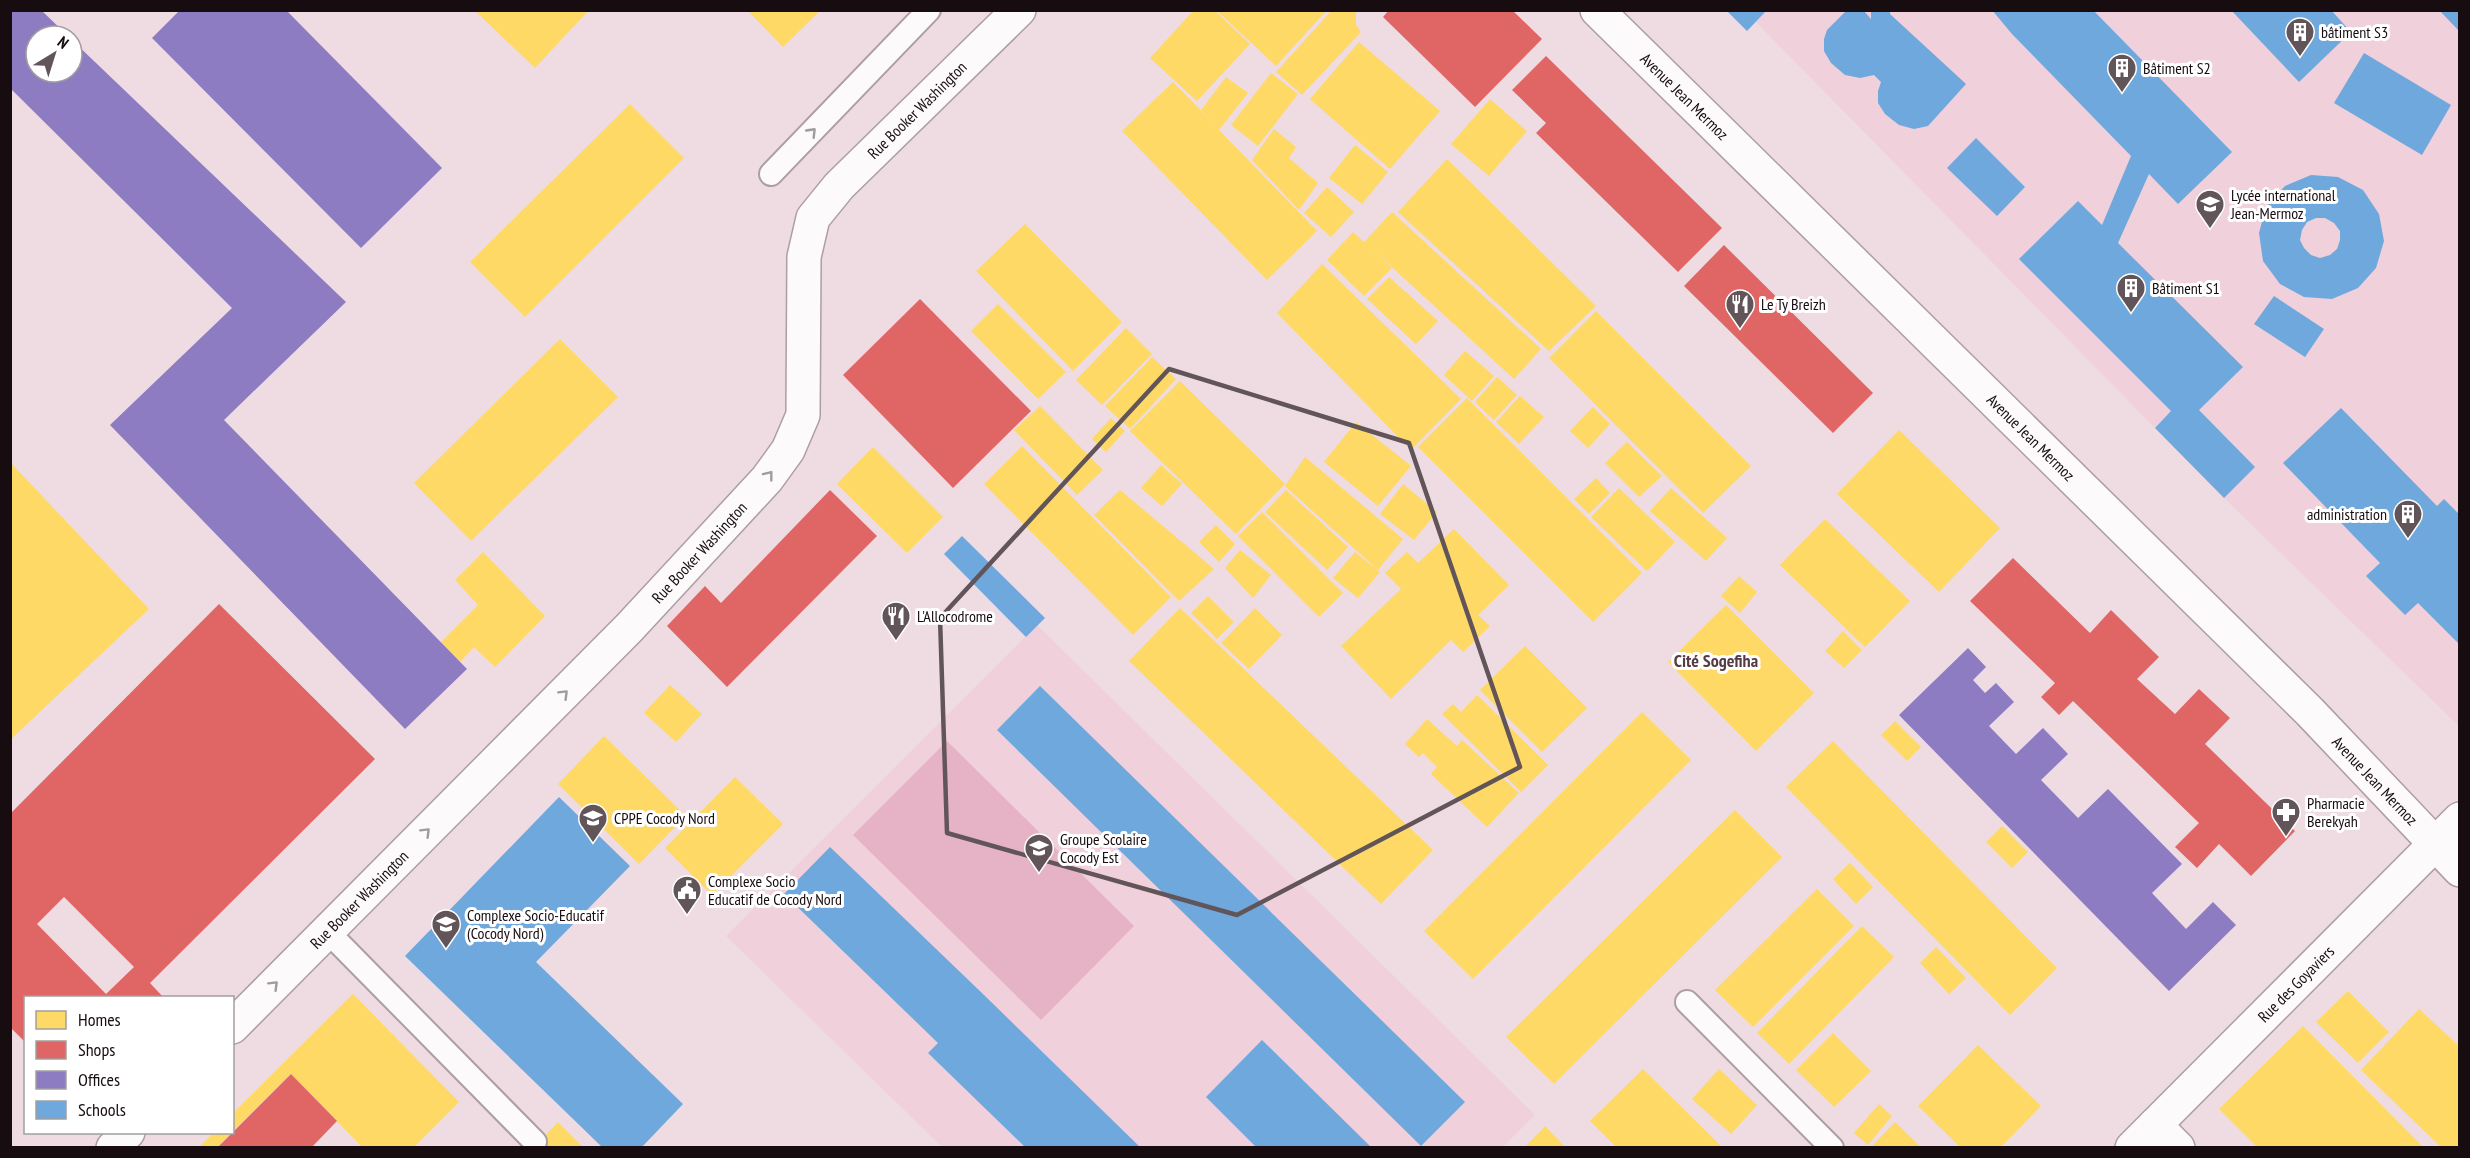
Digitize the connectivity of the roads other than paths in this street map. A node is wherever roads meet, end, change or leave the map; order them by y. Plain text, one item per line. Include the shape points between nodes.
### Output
1 (929, 10) edge
2 (1019, 10) edge
3 (1597, 10) edge
4 (771, 174) dead end
5 (2460, 819) edge
6 (2434, 844) junction
7 (2460, 870) edge
8 (327, 931) junction
9 (1687, 1002) dead end
10 (234, 1025) edge
11 (2155, 1125) junction
12 (126, 1134) edge
13 (535, 1142) dead end
14 (113, 1148) edge
15 (1832, 1148) edge
16 (2132, 1148) edge
17 (2178, 1148) edge

4 -> 1 lane
8 -> 2 street, Rue Booker Washington via 629,628 767,479 788,450 803,415 804,256 813,218 839,186
3 - 6 street, Avenue Jean Mermoz via 2310,711
5 - 6 street, Rue des Goyaviers
6 - 7 street, Avenue Jean Mermoz
6 - 11 street, Rue des Goyaviers
10 -> 8 street, Rue Booker Washington
8 - 13 lane
9 - 15 lane
11 - 16 street, Rue des Goyaviers
11 - 17 street
12 - 14 street

